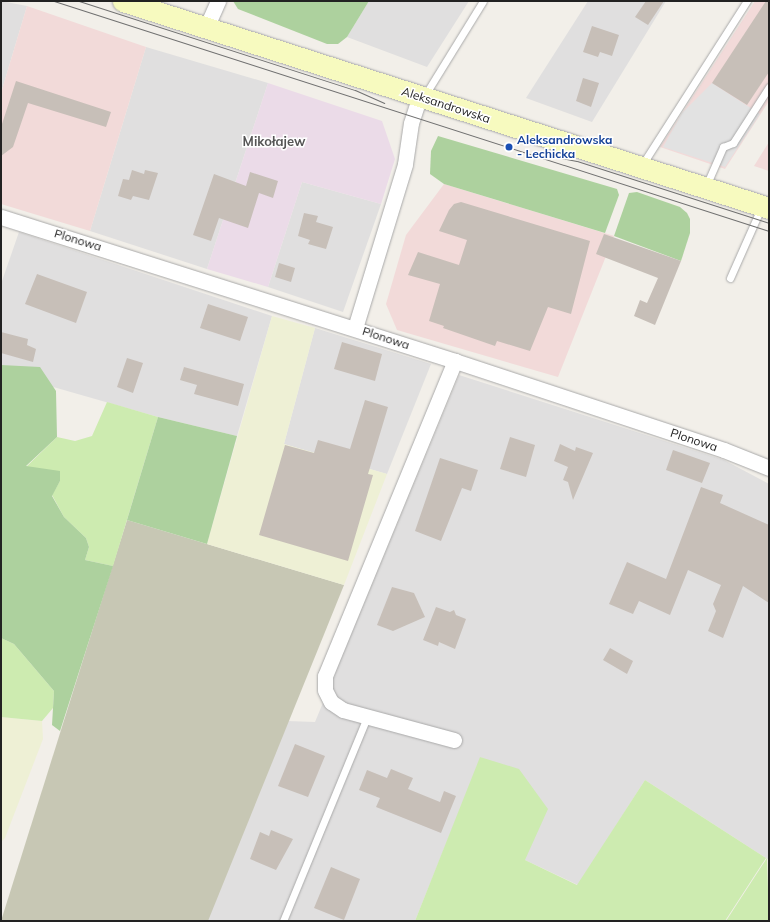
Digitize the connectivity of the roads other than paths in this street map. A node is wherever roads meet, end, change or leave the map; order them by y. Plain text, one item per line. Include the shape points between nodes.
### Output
1 (123, 1) edge
2 (218, 1) edge
3 (483, 1) edge
4 (747, 1) edge
5 (206, 28) junction
6 (769, 87) edge
7 (422, 97) junction
8 (640, 167) junction
9 (706, 188) junction
10 (765, 207) edge
11 (1, 217) edge
12 (730, 278) dead end
13 (355, 328) junction
14 (455, 361) junction
15 (769, 468) edge
16 (367, 717) junction
17 (454, 740) dead end
18 (283, 921) edge

1 - 5 main road, Aleksandrowska
2 - 5 street
3 - 7 lane
4 - 8 lane
5 - 7 main road, Aleksandrowska
6 - 9 lane via 733,143 723,147
7 - 8 main road, Aleksandrowska
7 - 13 street via 411,124 406,164
8 - 9 main road, Aleksandrowska
9 - 10 main road, Aleksandrowska
10 - 12 lane
11 - 13 street, Plonowa
13 - 14 street, Plonowa
14 - 15 street, Plonowa via 724,450
14 - 16 street via 324,676 325,690 331,702 343,710
16 - 17 street
16 - 18 lane

